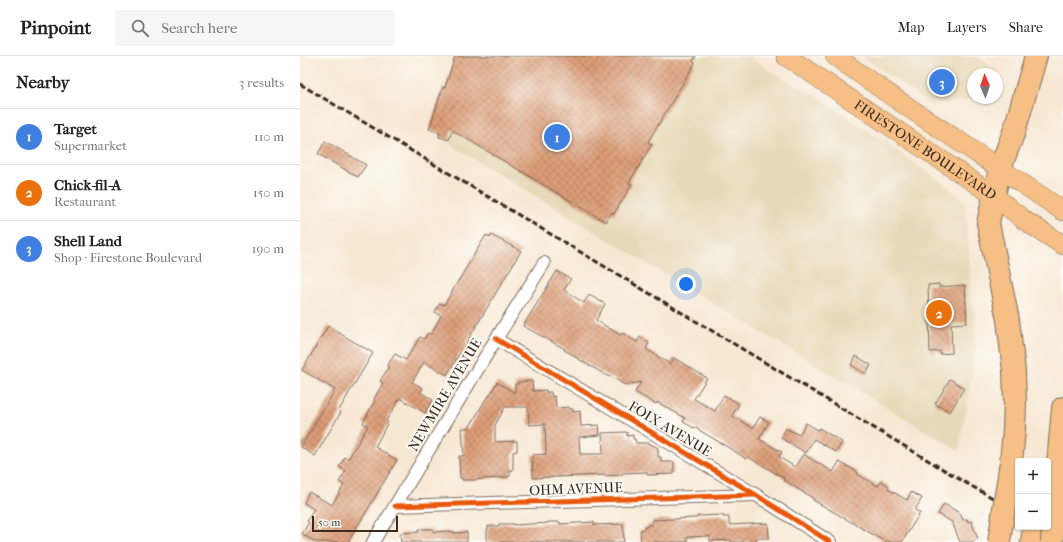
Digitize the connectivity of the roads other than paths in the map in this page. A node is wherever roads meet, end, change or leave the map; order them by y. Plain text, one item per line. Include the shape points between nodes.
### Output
1 (786, 56) edge
2 (835, 56) edge
3 (1036, 56) edge
4 (1000, 168) junction
5 (993, 196) junction
6 (1063, 211) edge
7 (1063, 245) edge
8 (544, 263) dead end
9 (496, 339) junction
10 (1063, 408) edge
11 (1059, 452) junction
12 (1051, 468) edge
13 (756, 495) junction
14 (396, 506) junction
15 (1034, 530) edge
16 (373, 542) edge
17 (830, 542) edge
18 (1000, 542) edge
19 (1032, 542) edge
20 (1052, 542) edge

1 - 5 main road, FIRESTONE BOULEVARD
2 - 4 main road, FIRESTONE BOULEVARD via 916,114
3 - 4 highway via 1014,132
4 - 5 highway
4 - 6 main road, FIRESTONE BOULEVARD
5 - 7 main road, FIRESTONE BOULEVARD
5 - 18 highway, bridge via 988,223 1008,320 1014,371 1014,430
8 - 9 street, NEWMIRE AVENUE
9 - 13 street, FOIX AVENUE
9 - 14 street, NEWMIRE AVENUE
10 - 11 highway
11 - 12 highway
11 - 20 highway, bridge
13 - 14 street, OHM AVENUE
13 - 17 street, FOIX AVENUE
14 - 16 street, NEWMIRE AVENUE
15 - 19 highway

